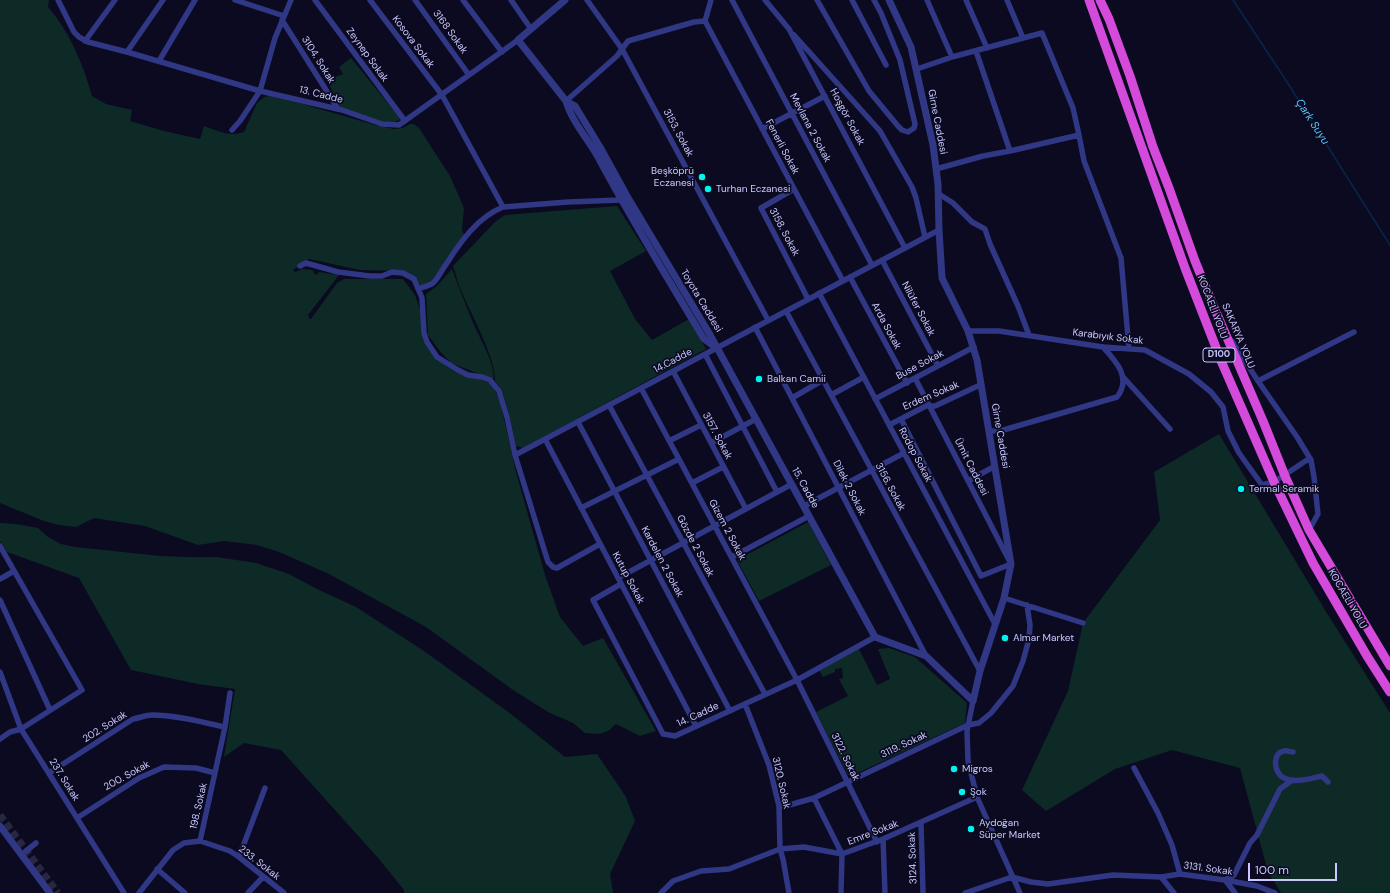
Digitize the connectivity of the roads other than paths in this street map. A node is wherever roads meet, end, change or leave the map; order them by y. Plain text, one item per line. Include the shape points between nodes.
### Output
1 (65, 0) edge
2 (115, 0) edge
3 (163, 0) edge
4 (195, 0) edge
5 (235, 0) edge
6 (292, 0) edge
7 (315, 0) edge
8 (370, 0) edge
9 (415, 0) edge
10 (463, 0) edge
11 (511, 0) edge
12 (588, 0) edge
13 (711, 0) edge
14 (732, 0) edge
15 (765, 0) edge
16 (816, 0) edge
17 (852, 0) edge
18 (874, 0) edge
19 (889, 0) edge
20 (927, 0) edge
21 (966, 0) edge
22 (1007, 0) edge
23 (1089, 0) edge
24 (1100, 0) edge
25 (562, 1) edge
26 (60, 3) edge
27 (283, 18) junction
28 (705, 21) junction
29 (531, 29) junction
30 (789, 29) junction
31 (1023, 38) junction
32 (518, 40) junction
33 (85, 41) junction
34 (987, 48) junction
35 (622, 49) junction
36 (976, 51) junction
37 (127, 52) junction
38 (502, 52) junction
39 (952, 58) junction
40 (159, 61) junction
41 (886, 65) dead end
42 (916, 69) junction
43 (469, 75) junction
44 (260, 91) junction
45 (442, 95) junction
46 (825, 96) junction
47 (566, 101) junction
48 (338, 109) junction
49 (792, 113) junction
50 (405, 121) junction
51 (762, 129) junction
52 (232, 130) dead end
53 (1078, 134) junction
54 (1010, 151) junction
55 (936, 169) junction
56 (794, 189) junction
57 (939, 194) junction
58 (624, 198) junction
59 (503, 207) junction
60 (939, 230) junction
61 (925, 237) junction
62 (905, 248) junction
63 (882, 260) junction
64 (872, 265) junction
65 (300, 266) dead end
66 (850, 277) junction
67 (843, 281) junction
68 (418, 289) junction
69 (819, 294) junction
70 (808, 299) junction
71 (786, 311) junction
72 (768, 320) junction
73 (1221, 324) junction
74 (755, 327) junction
75 (968, 331) junction
76 (1354, 332) dead end
77 (1029, 336) junction
78 (1103, 347) junction
79 (717, 348) junction
80 (974, 348) junction
81 (1129, 349) junction
82 (705, 354) junction
83 (938, 366) junction
84 (673, 371) junction
85 (864, 377) junction
86 (915, 378) junction
87 (1124, 378) junction
88 (823, 380) junction
89 (1258, 381) junction
90 (907, 383) junction
91 (980, 385) junction
92 (641, 388) junction
93 (831, 395) junction
94 (792, 398) junction
95 (875, 399) junction
96 (609, 405) junction
97 (930, 407) junction
98 (756, 419) junction
99 (900, 419) junction
100 (578, 422) junction
101 (701, 425) junction
102 (889, 425) junction
103 (742, 427) junction
104 (1170, 429) dead end
105 (989, 431) junction
106 (545, 439) junction
107 (669, 441) junction
108 (711, 444) junction
109 (904, 453) junction
110 (515, 455) junction
111 (1310, 458) junction
112 (680, 460) junction
113 (723, 466) junction
114 (995, 466) junction
115 (872, 471) junction
116 (647, 476) junction
117 (1285, 476) junction
118 (968, 481) junction
119 (1274, 482) junction
120 (692, 483) junction
121 (792, 484) junction
122 (838, 488) junction
123 (615, 492) junction
124 (777, 492) junction
125 (804, 506) junction
126 (582, 508) junction
127 (746, 509) junction
128 (809, 516) junction
129 (715, 526) junction
130 (1309, 530) junction
131 (683, 543) junction
132 (600, 544) junction
133 (0, 546) edge
134 (732, 557) junction
135 (651, 560) junction
136 (1011, 564) junction
137 (14, 571) junction
138 (0, 579) edge
139 (620, 581) junction
140 (1004, 598) junction
141 (0, 600) edge
142 (1027, 605) junction
143 (1083, 623) dead end
144 (995, 624) junction
145 (875, 637) junction
146 (926, 656) junction
147 (1390, 666) edge
148 (980, 671) junction
149 (0, 672) edge
150 (797, 680) junction
151 (1390, 692) edge
152 (230, 693) dead end
153 (765, 694) junction
154 (973, 701) junction
155 (745, 704) junction
156 (50, 710) junction
157 (730, 710) junction
158 (968, 725) junction
159 (696, 726) junction
160 (224, 727) junction
161 (21, 729) junction
162 (0, 739) edge
163 (1293, 752) dead end
164 (1134, 768) dead end
165 (49, 773) junction
166 (215, 773) junction
167 (847, 781) junction
168 (1291, 781) junction
169 (1328, 782) dead end
170 (265, 788) dead end
171 (977, 797) junction
172 (814, 798) junction
173 (779, 806) junction
174 (77, 818) junction
175 (921, 823) junction
176 (0, 826) edge
177 (200, 841) junction
178 (880, 841) junction
179 (36, 843) dead end
180 (780, 850) junction
181 (26, 851) dead end
182 (842, 854) junction
183 (239, 857) junction
184 (157, 869) junction
185 (1180, 874) junction
186 (262, 877) junction
187 (1012, 877) junction
188 (1161, 877) junction
189 (1225, 880) junction
190 (50, 893) edge
191 (124, 893) edge
192 (139, 893) edge
193 (185, 893) edge
194 (248, 893) edge
195 (284, 893) edge
196 (660, 893) edge
197 (789, 893) edge
198 (841, 893) edge
199 (885, 893) edge
200 (923, 893) edge
201 (965, 893) edge
202 (1020, 893) edge
203 (1174, 893) edge
204 (1236, 893) edge
205 (1275, 893) edge

1 - 26 street
2 - 33 street
3 - 37 street
4 - 40 street
5 - 27 street
6 - 27 street
7 - 50 street, Zeynep Sokak
8 - 45 street, Kosova Sokak
9 - 43 street, 3168 Sokak
10 - 38 street
11 - 29 street
12 - 35 street, 3153. Sokak
13 - 28 street
14 - 49 street, Mevlana 2 Sokak
15 - 30 street, Hoşgör Sokak
16 - 18 street via 869,91 898,126 908,132 915,124 900,60
17 - 41 street
19 - 42 street, Girne Caddesi via 911,47
20 - 39 street
21 - 34 street
22 - 31 street
23 - 119 highway, KOCAELİ YOLU / D100 via 1205,319
24 - 73 highway, SAKARYA YOLU / D100
25 - 29 street, 13. Cadde
26 - 33 street via 74,32
27 - 44 street via 274,38
27 - 48 street, 3104. Sokak
28 - 35 street via 628,41
28 - 51 street, Fenerli Sokak
29 - 32 street, 13. Cadde
30 - 46 street, Hoşgör Sokak
30 - 61 street via 880,132 912,187
31 - 34 street
31 - 53 street via 1042,33 1072,108
32 - 38 street, 13. Cadde
32 - 47 street, Toyota Caddesi
33 - 37 street, 13. Cadde
34 - 36 street
35 - 47 street
35 - 72 street, 3153. Sokak
36 - 39 street
36 - 54 street
37 - 40 street, 13. Cadde
38 - 43 street, 13. Cadde
39 - 42 street
40 - 44 street, 13. Cadde
42 - 55 street, Girne Caddesi
43 - 45 street, 13. Cadde
44 - 48 street, 13. Cadde
44 - 52 street
45 - 50 street, 13. Cadde
45 - 59 street, Kosova Sokak
46 - 49 street
46 - 62 street, Hoşgör Sokak
47 - 58 street, Toyota Caddesi via 576,106 600,147
48 - 50 street, 13. Cadde via 382,124 400,125
49 - 51 street
49 - 64 street, Mevlana 2 Sokak
51 - 56 street, Fenerli Sokak
53 - 54 street
53 - 81 street via 1084,161 1121,258
54 - 55 street
55 - 57 street, Girne Caddesi
56 - 67 street, Fenerli Sokak
56 - 70 street, 3158. Sokak via 761,208
57 - 60 street, Girne Caddesi
57 - 77 street via 953,203 972,222 986,229
58 - 59 street
58 - 79 street, Toyota Caddesi
59 - 68 street via 484,218 472,230 433,283
60 - 61 street, 14.Cadde
60 - 75 street, Girne Caddesi via 942,278
61 - 62 street, 14.Cadde
62 - 63 street, 14.Cadde
63 - 64 street, 14.Cadde
63 - 83 street, Nilüfer Sokak
64 - 66 street, 14.Cadde
65 - 68 street via 306,263 338,272 370,276 403,273 414,279
66 - 67 street, 14.Cadde
66 - 90 street, Arda Sokak
67 - 69 street, 14.Cadde
68 - 110 street via 422,298 422,326 427,342 446,363 468,375 490,380 499,391
69 - 70 street, 14.Cadde
69 - 85 street, Rodop Sokak
70 - 71 street, 14.Cadde
71 - 72 street, 14.Cadde
71 - 88 street, 3156. Sokak
72 - 74 street, 14.Cadde
73 - 89 street
73 - 117 highway, SAKARYA YOLU / D100
74 - 79 street, 14.Cadde
74 - 94 street, Dilek 2 Sokak
75 - 77 street, Karabıyık Sokak via 998,331
75 - 80 street, Girne Caddesi
76 - 89 street
77 - 78 street, Karabıyık Sokak
78 - 81 street, Karabıyık Sokak
78 - 87 street via 1117,363
79 - 82 street, 14.Cadde
79 - 98 street, 15. Cadde
80 - 83 street, Buse Sokak
80 - 91 street, Girne Caddesi
81 - 119 street, Karabıyık Sokak via 1145,350 1189,374 1211,392 1222,407 1228,431 1239,453 1262,485
82 - 84 street, 14.Cadde
82 - 103 street
83 - 86 street, Buse Sokak
84 - 92 street, 14.Cadde
84 - 101 street, 3157. Sokak
85 - 93 street
85 - 95 street, Rodop Sokak
86 - 90 street, Buse Sokak
86 - 97 street, Ümit Caddesi
87 - 104 street
87 - 105 street via 1122,391 1117,397 1000,431
88 - 93 street, 3156. Sokak
88 - 94 street
89 - 111 street
90 - 95 street, Buse Sokak
91 - 97 street, Erdem Sokak
91 - 105 street, Girne Caddesi
92 - 96 street, 14.Cadde
92 - 107 street, Gizem 2 Sokak
93 - 115 street, 3156. Sokak
94 - 122 street, Dilek 2 Sokak
95 - 102 street, Rodop Sokak
96 - 100 street, 14.Cadde
96 - 116 street, Gözde 2 Sokak
97 - 99 street, Erdem Sokak via 926,406
97 - 118 street, Ümit Caddesi
98 - 103 street
98 - 121 street, 15. Cadde
99 - 102 street, Erdem Sokak
99 - 136 street via 981,576
100 - 106 street, 14.Cadde
100 - 123 street, Kardelen 2 Sokak
101 - 107 street
101 - 108 street, 3157. Sokak
102 - 109 street, Rodop Sokak
103 - 108 street
103 - 124 street
105 - 114 street, Girne Caddesi
106 - 110 street, 14.Cadde
106 - 126 street, Kutup Sokak
107 - 112 street, Gizem 2 Sokak
108 - 113 street, 3157. Sokak
109 - 115 street
109 - 144 street, Rodop Sokak
110 - 132 street via 548,562 557,568
111 - 117 street
111 - 130 street via 1318,514
112 - 116 street
112 - 120 street, Gizem 2 Sokak
113 - 120 street
113 - 127 street, 3157. Sokak
114 - 118 street
114 - 136 street, Girne Caddesi
115 - 122 street
115 - 148 street, 3156. Sokak
116 - 123 street
116 - 131 street, Gözde 2 Sokak
117 - 119 street
117 - 130 highway, SAKARYA YOLU / D100
118 - 136 street, Ümit Caddesi
119 - 151 highway, KOCAELİ YOLU / D100 via 1314,563
120 - 129 street, Gizem 2 Sokak
121 - 124 street
121 - 125 street, 15. Cadde
122 - 125 street
122 - 146 street, Dilek 2 Sokak
123 - 126 street
123 - 135 street, Kardelen 2 Sokak
124 - 127 street
125 - 128 street, 15. Cadde
126 - 132 street, Kutup Sokak
127 - 129 street
128 - 134 street
128 - 145 street, 15. Cadde
129 - 131 street
129 - 134 street, Gizem 2 Sokak
130 - 147 highway, SAKARYA YOLU / D100
131 - 135 street
131 - 153 street, Gözde 2 Sokak
132 - 139 street, Kutup Sokak
133 - 137 street
134 - 150 street, Gizem 2 Sokak
135 - 139 street
135 - 157 street, Kardelen 2 Sokak
136 - 140 street, Girne Caddesi
137 - 138 street
137 - 156 street via 82,690
139 - 159 street, Kutup Sokak
139 - 159 street, 14. Cadde via 592,600 663,734 675,736
140 - 142 street
140 - 144 street, Girne Caddesi
141 - 156 street
142 - 143 street
142 - 158 street, 3119. Sokak via 1029,639 1013,686 1000,704 985,718 979,723
144 - 148 street, Girne Caddesi
145 - 146 street
145 - 150 street, 14. Cadde
146 - 154 street
148 - 154 street, Girne Caddesi
149 - 161 street, 237. Sokak
150 - 153 street, 14. Cadde
150 - 167 street, 3122. Sokak
152 - 160 street, 198. Sokak
153 - 155 street, 14. Cadde
154 - 158 street, Girne Caddesi
155 - 157 street, 14. Cadde
155 - 173 street, 3120. Sokak via 769,765
156 - 161 street
157 - 159 street, 14. Cadde
158 - 167 street, 3119. Sokak
158 - 171 street, Girne Caddesi via 968,761
160 - 165 street, 202. Sokak via 168,716 143,716 133,719
160 - 166 street, 198. Sokak
161 - 162 street via 10,732
161 - 165 street, 237. Sokak
163 - 168 street via 1279,753 1276,759 1280,776
164 - 185 street via 1172,845
165 - 174 street, 237. Sokak
166 - 174 street, 200. Sokak via 196,768 164,767 139,778
166 - 177 street, 198. Sokak
167 - 172 street, 3119. Sokak
167 - 178 street, 3122. Sokak
168 - 169 street via 1322,776
168 - 189 street via 1280,789 1234,875
170 - 183 street
171 - 175 street, Emre Sokak
171 - 187 street, Girne Caddesi
172 - 173 street, 3119. Sokak
172 - 182 street
173 - 180 street, 3120. Sokak
174 - 191 street, 237. Sokak
175 - 178 street, Emre Sokak
175 - 200 street, 3124. Sokak
176 - 190 street
177 - 183 street, 233. Sokak via 230,851
177 - 184 street, 198. Sokak via 179,845
178 - 182 street, Emre Sokak
178 - 199 street
179 - 181 street
180 - 182 street, Emre Sokak via 804,847
180 - 196 street, Emre Sokak via 729,869 701,871 673,881
180 - 197 street, 3120. Sokak
182 - 198 street
183 - 186 street, 233. Sokak
184 - 192 street, 198. Sokak
184 - 193 street
185 - 188 street, 3131. Sokak
185 - 189 street, 3131. Sokak
186 - 194 street
186 - 195 street, 233. Sokak
187 - 188 street, 3131. Sokak via 1048,884 1113,875
187 - 201 street
187 - 202 street, Girne Caddesi
188 - 203 street
189 - 204 street
189 - 205 street, 3131. Sokak via 1257,886

